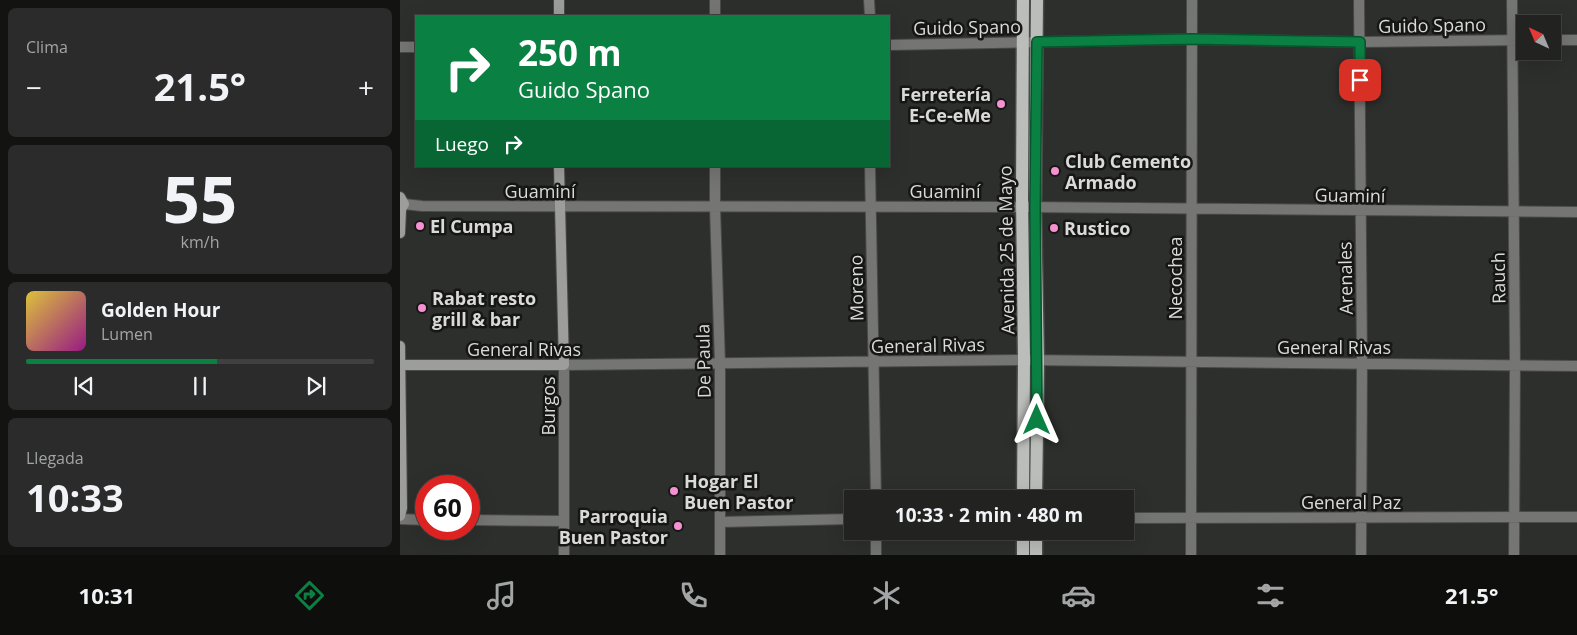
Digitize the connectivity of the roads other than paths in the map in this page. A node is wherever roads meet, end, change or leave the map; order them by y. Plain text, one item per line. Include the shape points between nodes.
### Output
1 (559, 0) edge
2 (715, 0) edge
3 (870, 0) edge
4 (1023, 0) edge
5 (1037, 0) edge
6 (1192, 0) edge
7 (1360, 0) edge
8 (1512, 0) edge
9 (559, 15) edge
10 (715, 15) edge
11 (870, 15) edge
12 (1192, 39) junction
13 (1512, 40) junction
14 (1516, 40) edge
15 (1561, 40) edge
16 (1577, 40) edge
17 (1023, 42) junction
18 (1037, 42) junction
19 (1360, 42) junction
20 (890, 45) edge
21 (400, 47) edge
22 (415, 47) edge
23 (559, 167) edge
24 (715, 167) edge
25 (870, 167) edge
26 (401, 205) edge
27 (559, 207) junction
28 (715, 207) junction
29 (871, 207) junction
30 (1029, 207) junction
31 (1191, 209) junction
32 (1361, 211) junction
33 (1514, 212) junction
34 (1577, 212) edge
35 (400, 233) edge
36 (400, 346) edge
37 (1024, 360) junction
38 (1038, 360) junction
39 (875, 362) junction
40 (1192, 363) junction
41 (1362, 363) junction
42 (720, 364) junction
43 (1515, 364) junction
44 (400, 365) edge
45 (564, 365) junction
46 (1577, 366) edge
47 (876, 490) edge
48 (1023, 490) edge
49 (1036, 490) edge
50 (1577, 517) edge
51 (400, 518) edge
52 (844, 518) edge
53 (1134, 518) edge
54 (1360, 518) junction
55 (1513, 518) junction
56 (415, 519) edge
57 (1191, 519) junction
58 (480, 520) edge
59 (564, 520) junction
60 (720, 522) junction
61 (876, 540) edge
62 (1023, 540) edge
63 (1036, 540) edge
64 (564, 555) edge
65 (720, 555) edge
66 (876, 555) edge
67 (1023, 555) edge
68 (1036, 555) edge
69 (1191, 555) edge
70 (1361, 555) edge
71 (1514, 555) edge

1 - 9 main road
2 - 10 street
3 - 11 street
4 - 17 main road, Avenida 25 de Mayo
5 - 18 main road, Avenida 25 de Mayo
6 - 12 street, Necochea
7 - 19 street, Arenales
8 - 13 street, Rauch
12 - 18 street, Guido Spano
12 - 19 street, Guido Spano
12 - 31 street, Necochea
13 - 14 street, Guido Spano
13 - 19 street, Guido Spano
13 - 33 street, Rauch
15 - 16 street
17 - 18 street, Guido Spano
17 - 20 street, Guido Spano
17 - 30 main road, Avenida 25 de Mayo
18 - 30 main road, Avenida 25 de Mayo
19 - 32 street, Arenales
21 - 22 street
23 - 27 main road, Burgos
24 - 28 street, De Paula
25 - 29 street, Moreno
26 - 27 street, Guaminí
26 - 35 main road
27 - 28 street, Guaminí
27 - 45 main road, Burgos
28 - 29 street, Guaminí
28 - 42 street, De Paula
29 - 30 street, Guaminí
29 - 39 street, Moreno
30 - 31 street, Guaminí
30 - 37 main road, Avenida 25 de Mayo
30 - 38 main road, Avenida 25 de Mayo
31 - 32 street, Guaminí
31 - 40 street, Necochea
32 - 33 street, Guaminí
32 - 41 street, Arenales
33 - 34 street, Guaminí
33 - 43 street, Rauch
36 - 44 main road
37 - 38 street, General Rivas
37 - 39 street, General Rivas
37 - 48 main road, Avenida 25 de Mayo
38 - 40 street, General Rivas
38 - 49 main road, Avenida 25 de Mayo
39 - 42 street, General Rivas
39 - 47 street, Moreno
40 - 41 street, General Rivas
40 - 57 street, Necochea
41 - 43 street, General Rivas
41 - 54 street, Arenales
42 - 45 street, General Rivas
42 - 60 street, De Paula
43 - 46 street, General Rivas
43 - 55 street, Rauch
44 - 45 main road, General Rivas
44 - 51 main road
45 - 59 street, Burgos
50 - 55 street, General Paz
51 - 56 street
52 - 60 street
53 - 57 street, General Paz
54 - 55 street, General Paz
54 - 57 street, General Paz
54 - 70 street, Arenales
55 - 71 street, Rauch
57 - 69 street, Necochea
58 - 59 street
59 - 64 street, Burgos
60 - 65 street, De Paula
61 - 66 street
62 - 67 main road
63 - 68 main road

